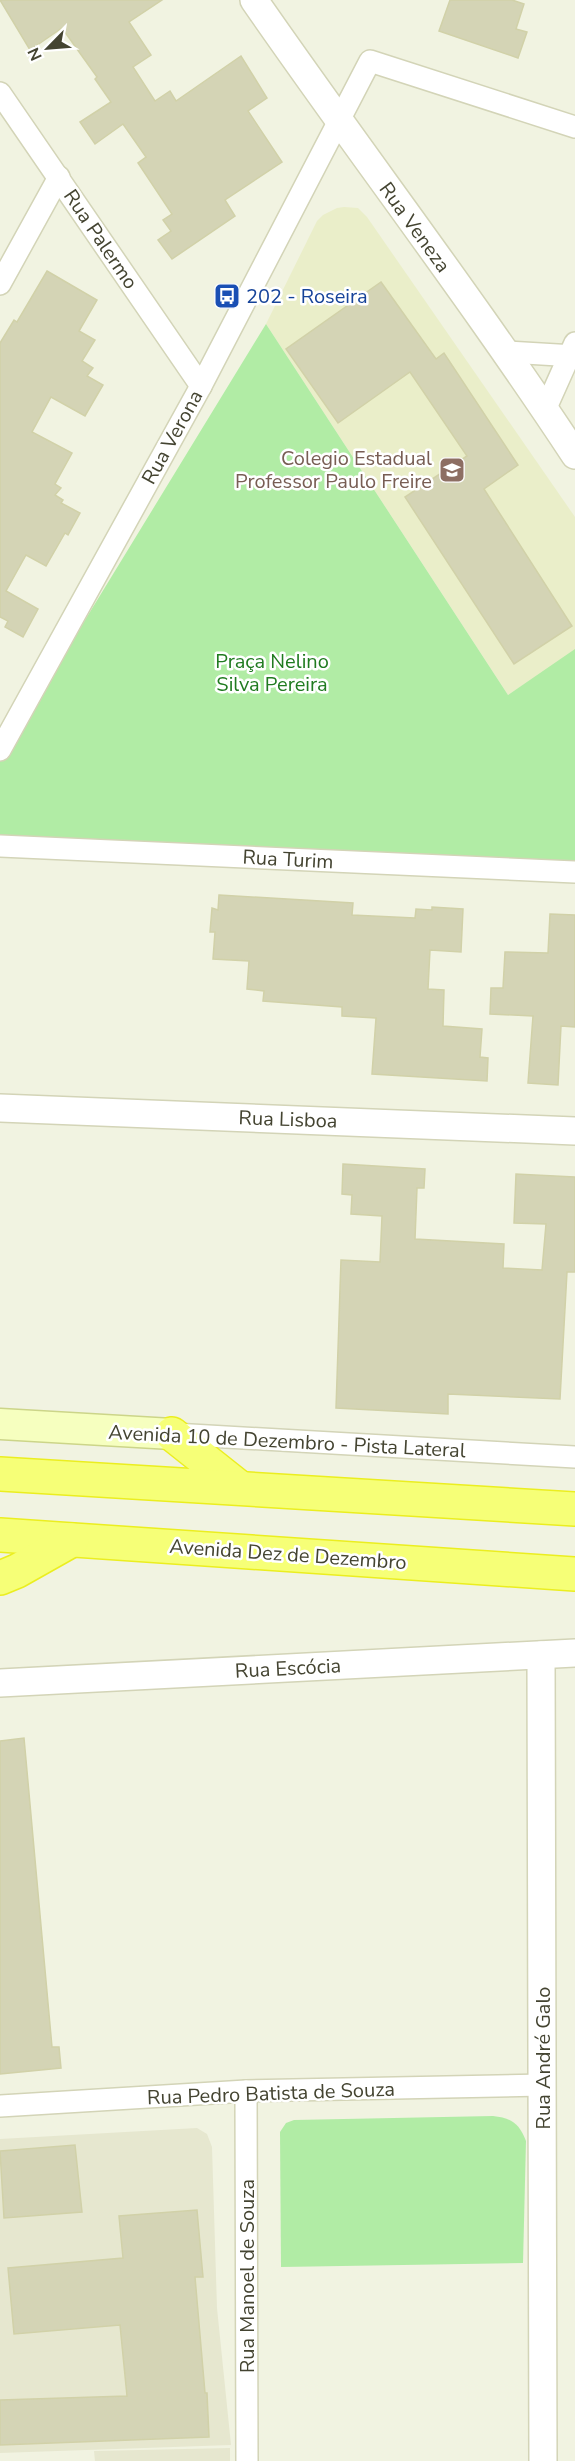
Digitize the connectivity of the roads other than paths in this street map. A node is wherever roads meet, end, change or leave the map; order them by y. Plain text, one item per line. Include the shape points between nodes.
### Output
1 (254, 0) edge
2 (0, 93) edge
3 (338, 121) junction
4 (575, 128) edge
5 (59, 177) junction
6 (0, 284) edge
7 (573, 351) edge
8 (507, 352) junction
9 (201, 386) junction
10 (545, 410) junction
11 (575, 455) edge
12 (0, 750) edge
13 (0, 846) edge
14 (575, 872) edge
15 (0, 1108) edge
16 (575, 1131) edge
17 (0, 1424) edge
18 (172, 1434) junction
19 (575, 1457) edge
20 (0, 1474) edge
21 (240, 1488) junction
22 (575, 1509) edge
23 (0, 1535) edge
24 (72, 1540) junction
25 (575, 1574) edge
26 (0, 1578) edge
27 (575, 1653) edge
28 (542, 1655) junction
29 (0, 1683) edge
30 (543, 2085) junction
31 (246, 2091) junction
32 (0, 2106) edge
33 (247, 2461) edge
34 (543, 2461) edge

1 - 3 street, Rua Veneza
2 - 5 street, Rua Palermo
3 - 4 street, Rua Verona via 370,61
3 - 8 street, Rua Veneza
3 - 9 street, Rua Verona
5 - 6 street
5 - 9 street, Rua Palermo
7 - 8 street
7 - 10 street
8 - 10 street, Rua Veneza
9 - 12 street, Rua Verona
10 - 11 street, Rua Veneza
13 - 14 street, Rua Turim
15 - 16 street, Rua Lisboa
17 - 18 main road, Avenida 10 de Dezembro - Pista Lateral
18 - 19 street, Avenida 10 de Dezembro - Pista Lateral
18 - 21 highway
20 - 21 highway
21 - 22 highway
23 - 24 highway, Avenida Dez de Dezembro
24 - 25 highway, Avenida Dez de Dezembro
24 - 26 highway
27 - 28 street, Rua Escócia
28 - 29 street, Rua Escócia
28 - 30 street, Rua André Galo
30 - 31 street, Rua Pedro Batista de Souza
30 - 34 street, Rua André Galo
31 - 32 street, Rua Pedro Batista de Souza
31 - 33 street, Rua Manoel de Souza

